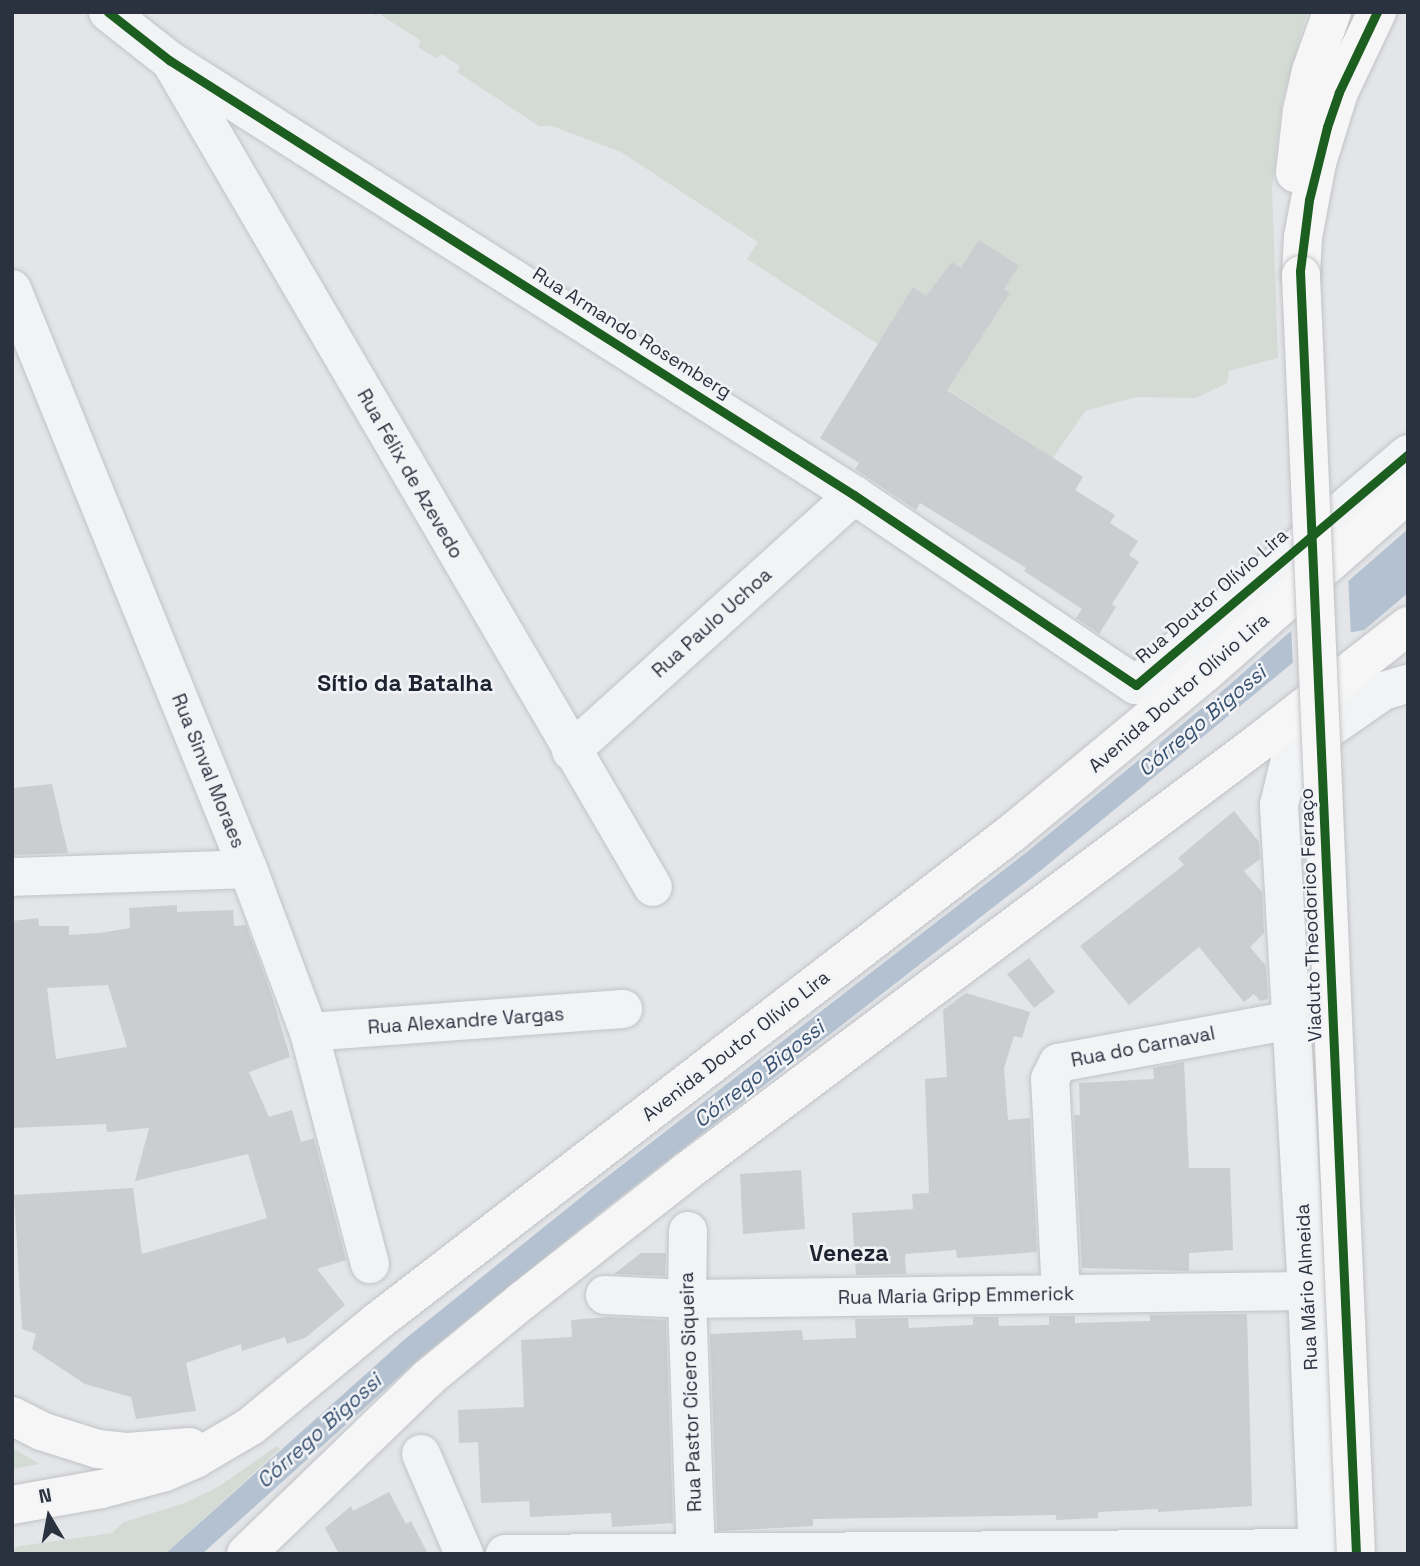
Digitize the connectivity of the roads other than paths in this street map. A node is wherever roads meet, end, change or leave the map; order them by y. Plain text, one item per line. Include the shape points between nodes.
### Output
1 (108, 12) edge
2 (1332, 12) edge
3 (1377, 12) edge
4 (169, 60) junction
5 (1301, 273) junction
6 (12, 289) edge
7 (1408, 454) edge
8 (1408, 493) edge
9 (854, 495) junction
10 (1408, 626) edge
11 (1408, 684) edge
12 (1136, 685) joint
13 (571, 751) junction
14 (248, 869) junction
15 (12, 877) edge
16 (653, 887) dead end
17 (623, 1009) dead end
18 (1293, 1020) junction
19 (309, 1032) junction
20 (688, 1231) dead end
21 (370, 1264) dead end
22 (1307, 1291) junction
23 (1061, 1294) junction
24 (605, 1295) dead end
25 (687, 1299) junction
26 (12, 1416) edge
27 (251, 1426) junction
28 (421, 1454) dead end
29 (12, 1505) edge
30 (1318, 1551) edge
31 (696, 1553) edge
32 (246, 1554) edge
33 (464, 1554) edge
34 (506, 1554) edge
35 (1356, 1554) edge

1 - 4 street, Rua Armando Rosemberg
2 - 5 main road via 1311,71 1297,152 1296,234
3 - 5 main road via 1327,127 1309,200
4 - 9 street, Rua Armando Rosemberg
4 - 13 street, Rua Félix de Azevedo
5 - 35 main road, Viaduto Theodorico Ferraço, bridge
6 - 14 street, Rua Sinval Moraes
7 - 12 street, Rua Doutor Olívio Lira
8 - 27 main road, Avenida Doutor Olívio Lira via 1206,672 1012,833 378,1321
9 - 12 street, Rua Armando Rosemberg
9 - 13 street, Rua Paulo Uchoa
10 - 32 main road via 523,1300 428,1378
11 - 18 street, Rua Mário Almeida via 1383,691 1291,755 1279,805
13 - 16 street, Rua Félix de Azevedo
14 - 15 street
14 - 19 street, Rua Sinval Moraes
17 - 19 street, Rua Alexandre Vargas
18 - 22 street, Rua Mário Almeida
18 - 23 street, Rua do Carnaval via 1058,1063 1050,1079
19 - 21 street, Rua Sinval Moraes
20 - 25 street, Rua Pastor Cícero Siqueira
22 - 23 street, Rua Maria Gripp Emmerick
22 - 30 street, Rua Mário Almeida
23 - 25 street, Rua Maria Gripp Emmerick
24 - 25 street, Rua Maria Gripp Emmerick
25 - 31 street, Rua Pastor Cícero Siqueira
26 - 27 main road via 69,1442 128,1452 191,1447
27 - 29 main road, Avenida Doutor Olívio Lira via 165,1472
28 - 33 street
30 - 31 street
31 - 34 street

